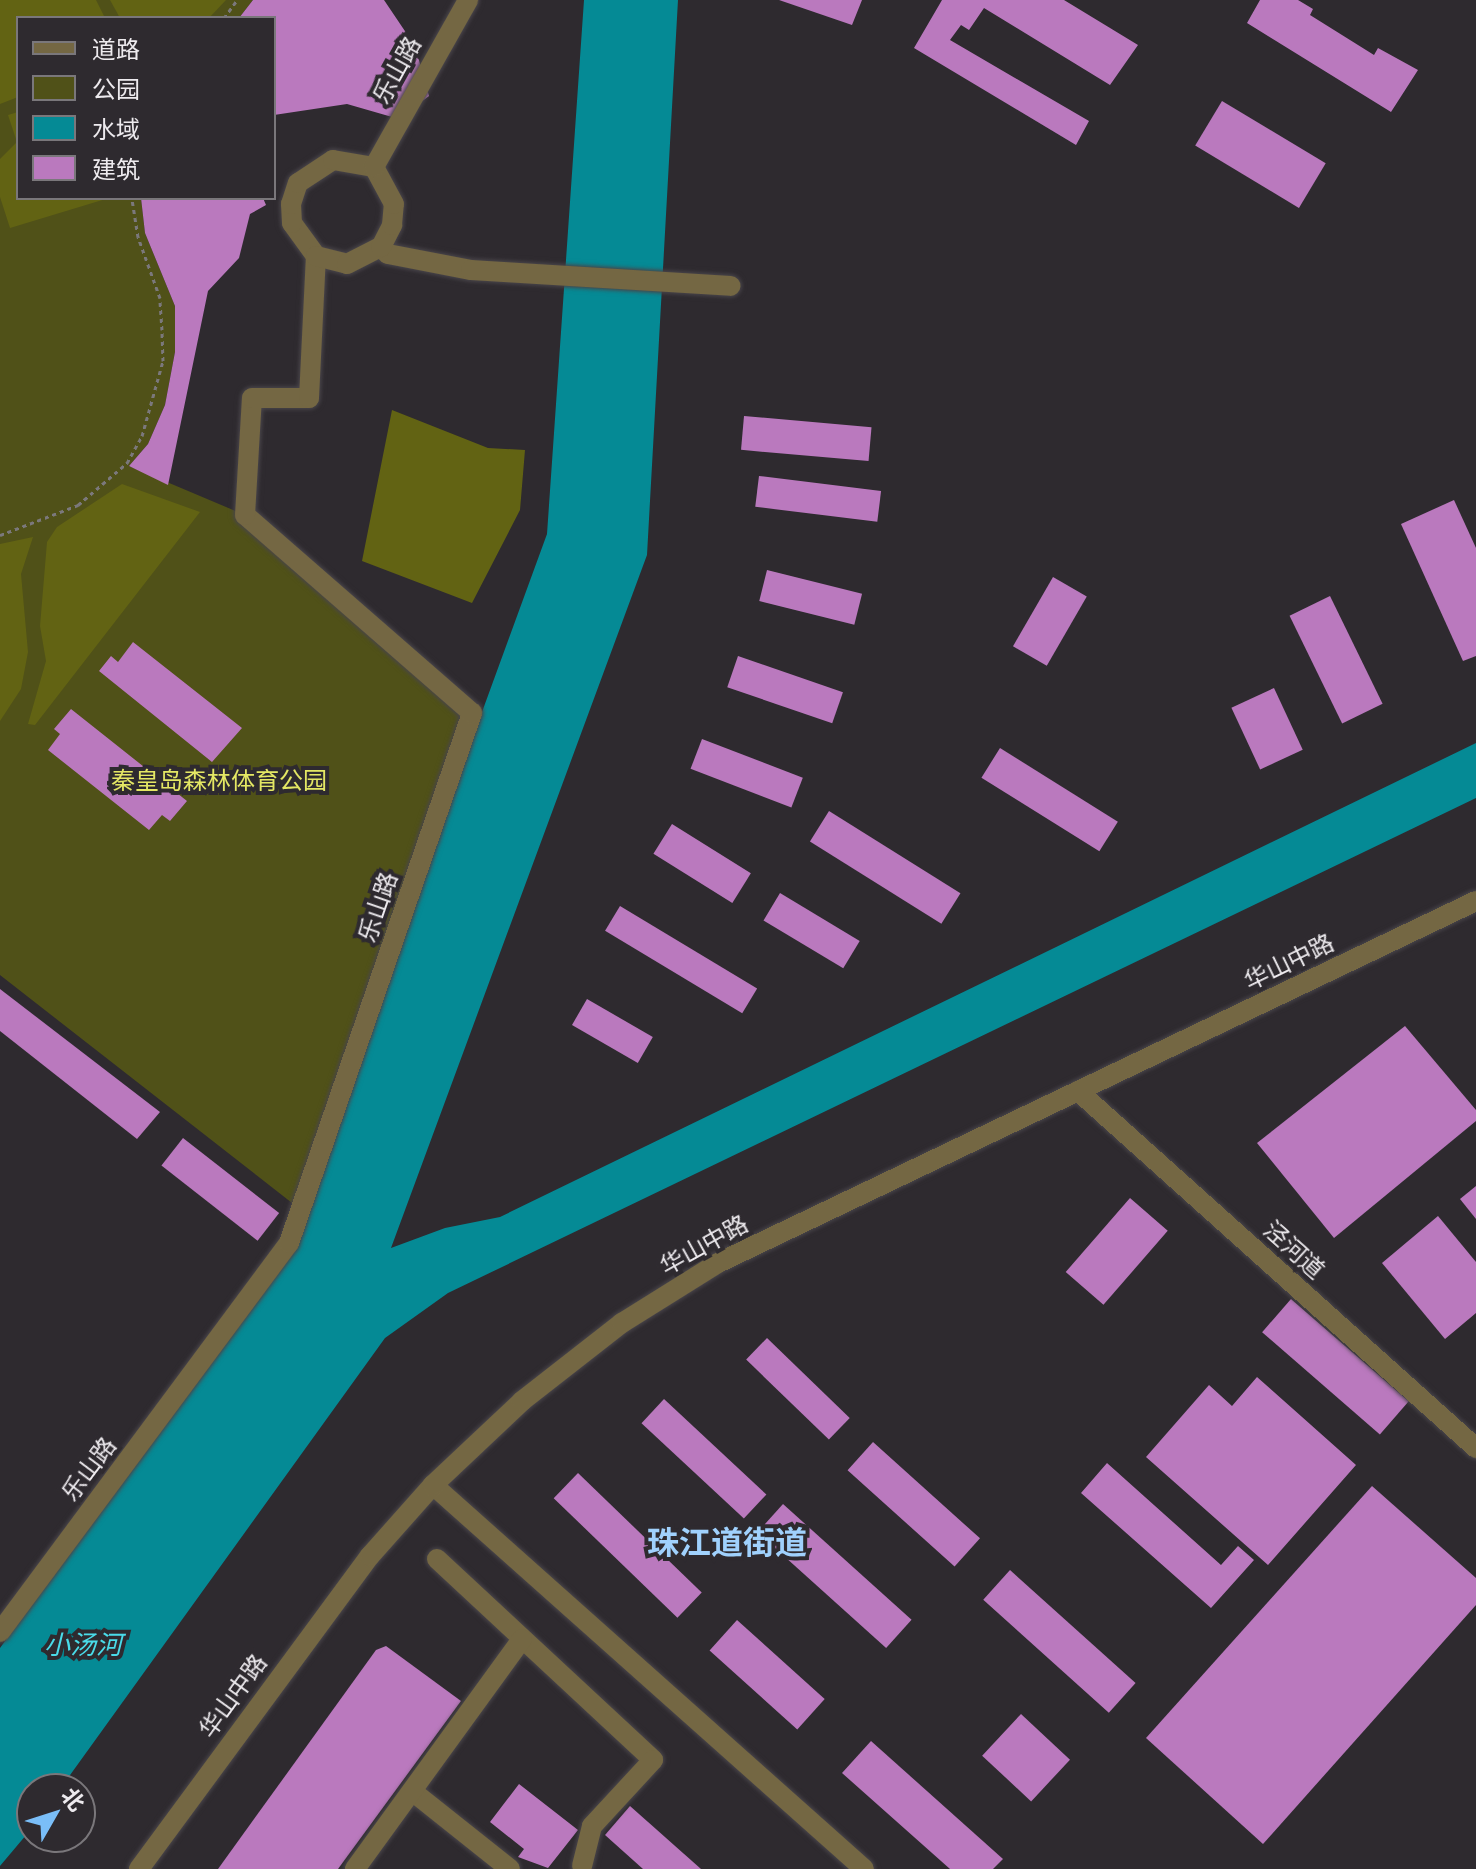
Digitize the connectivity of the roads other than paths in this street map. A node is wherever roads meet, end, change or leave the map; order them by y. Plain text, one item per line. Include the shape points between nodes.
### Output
1 (468, 0) edge
2 (374, 167) junction
3 (381, 247) junction
4 (316, 256) junction
5 (731, 286) dead end
6 (1476, 901) edge
7 (1078, 1091) junction
8 (1476, 1448) edge
9 (433, 1485) junction
10 (437, 1559) dead end
11 (0, 1632) edge
12 (522, 1639) junction
13 (412, 1791) junction
14 (583, 1868) edge
15 (139, 1869) edge
16 (355, 1869) edge
17 (510, 1869) edge
18 (864, 1869) edge

1 - 2 street, 乐山路
2 - 3 street via 394,204 392,225
2 - 4 street via 333,160 298,183 292,223
3 - 4 street via 347,264
3 - 5 street via 388,254 471,270
4 - 11 street, 乐山路 via 309,398 252,398 245,515 472,713 289,1243
6 - 7 street, 华山中路
7 - 8 street, 泾河道
7 - 9 street, 华山中路 via 718,1263 610,1332 522,1401
9 - 15 street, 华山中路 via 317,1623
9 - 18 street
10 - 12 street
12 - 13 street
12 - 14 street via 653,1760 592,1826
13 - 16 street
13 - 17 street

